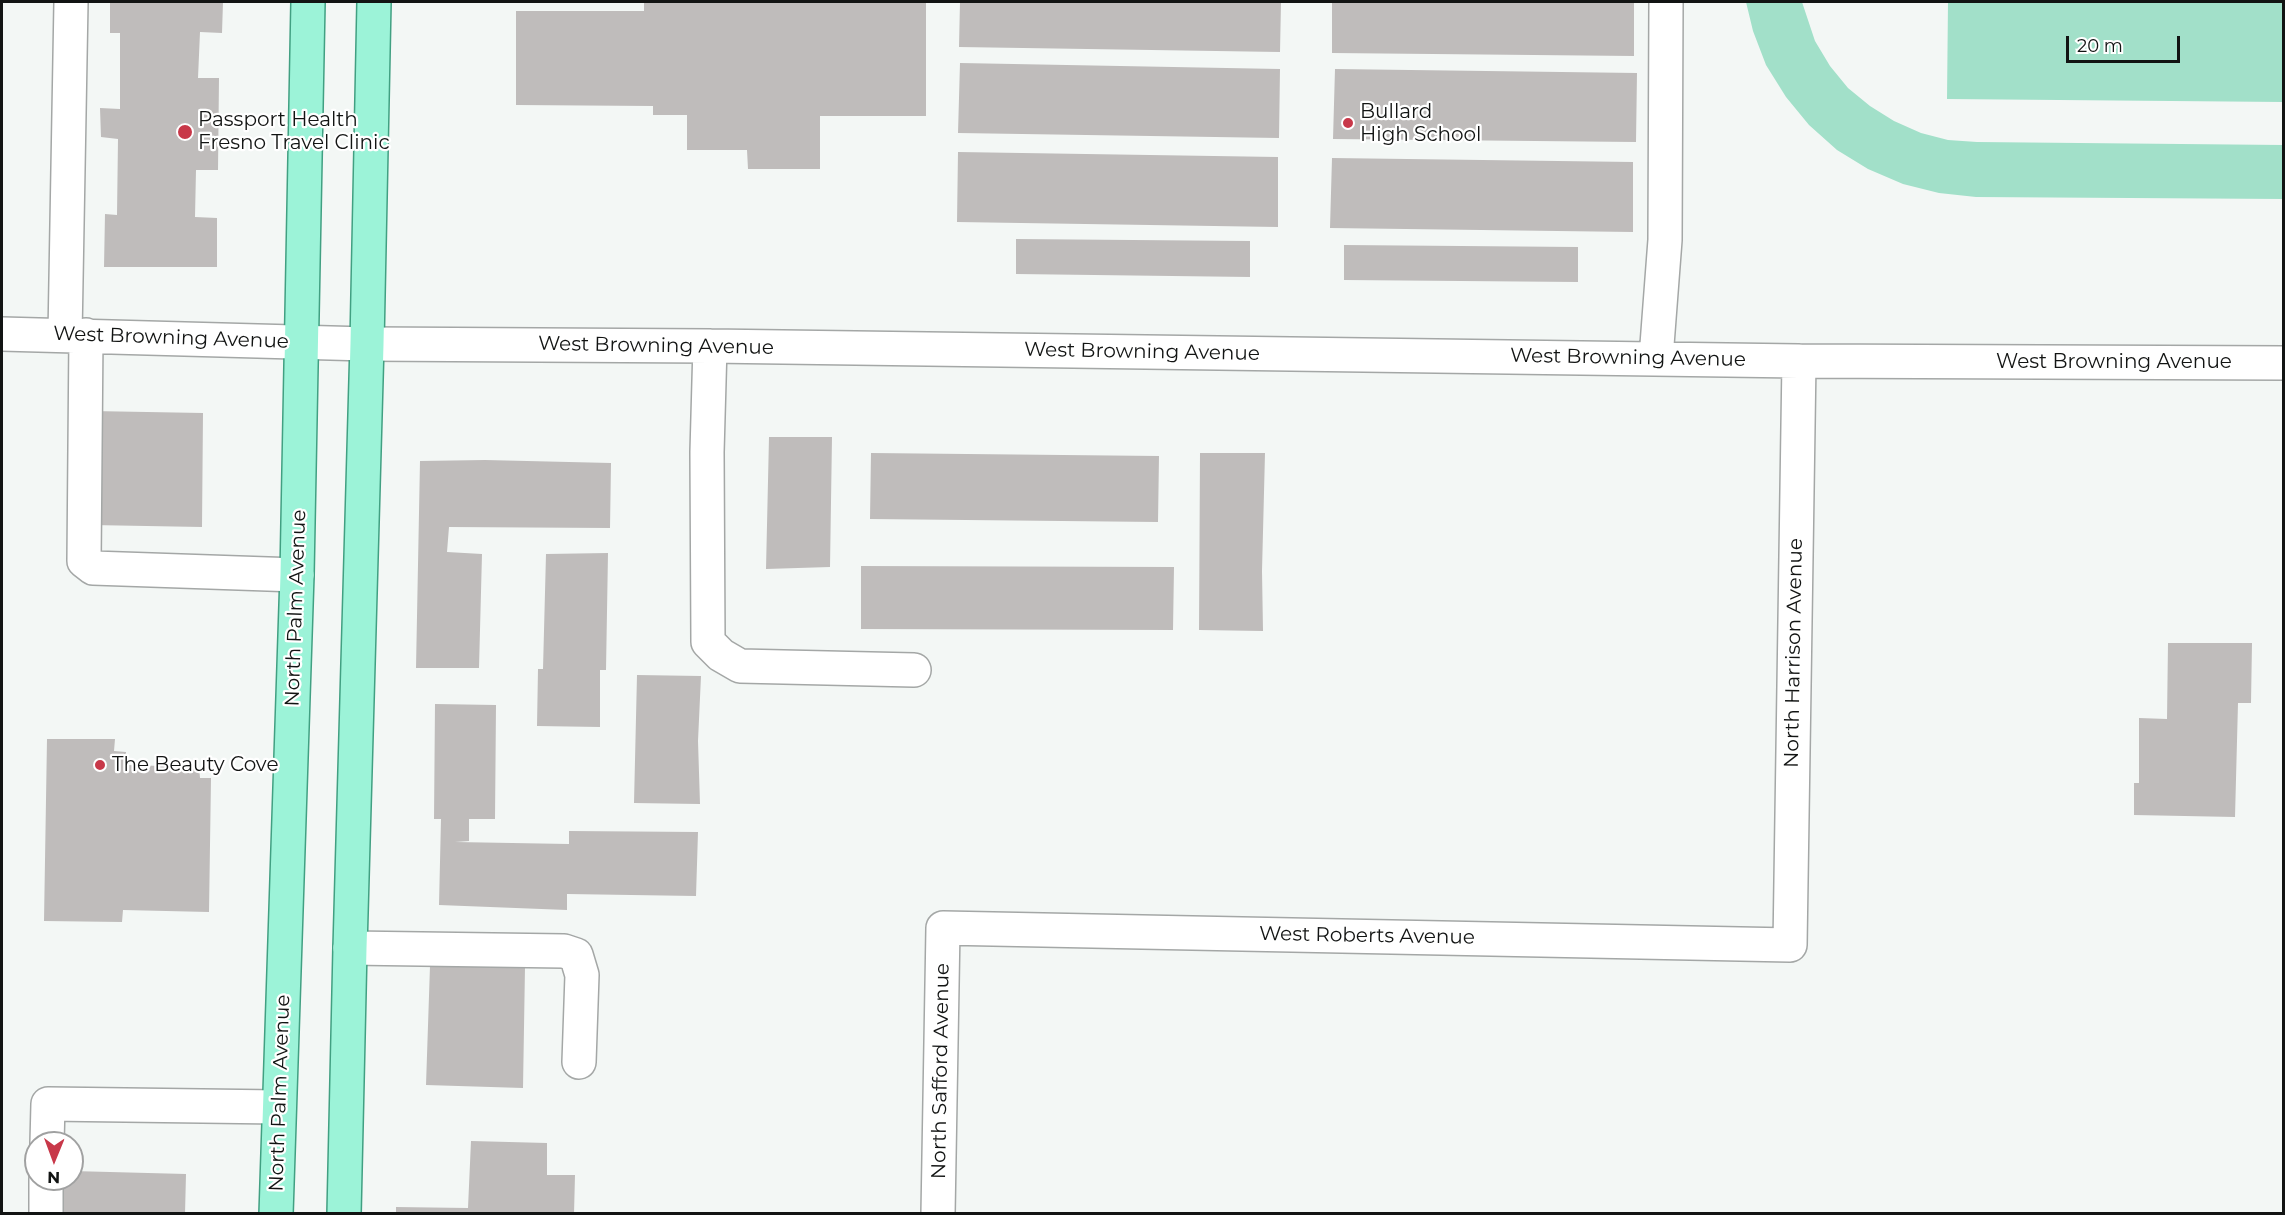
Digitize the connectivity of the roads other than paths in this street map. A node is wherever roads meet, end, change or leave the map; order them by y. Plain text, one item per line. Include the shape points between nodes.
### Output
1 (71, 2) edge
2 (308, 2) edge
3 (374, 2) edge
4 (1666, 2) edge
5 (2, 334) edge
6 (75, 335) junction
7 (303, 342) junction
8 (367, 344) junction
9 (710, 346) junction
10 (1656, 358) junction
11 (1798, 361) junction
12 (2283, 363) edge
13 (297, 575) junction
14 (914, 670) dead end
15 (943, 928) joint
16 (1790, 945) joint
17 (350, 948) junction
18 (579, 1062) dead end
19 (279, 1107) junction
20 (47, 1131) edge
21 (46, 1191) edge
22 (45, 1214) edge
23 (276, 1214) edge
24 (344, 1214) edge
25 (938, 1214) edge

1 - 6 street
2 - 7 main road, North Palm Avenue
3 - 8 main road
4 - 10 street via 1665,240
5 - 6 street, West Browning Avenue
6 - 7 street, West Browning Avenue
6 - 13 street via 84,561 93,568
7 - 8 street, West Browning Avenue
7 - 13 main road, North Palm Avenue
8 - 9 street, West Browning Avenue
8 - 17 main road
9 - 10 street, West Browning Avenue
9 - 14 street via 708,642 740,666
10 - 11 street, West Browning Avenue
11 - 12 street, West Browning Avenue
11 - 16 street, North Harrison Avenue
13 - 19 main road, North Palm Avenue
15 - 16 street, West Roberts Avenue
15 - 25 street, North Safford Avenue
17 - 18 street via 564,951 576,955 582,975
17 - 24 main road
19 - 20 street via 48,1104
19 - 23 main road, North Palm Avenue
21 - 22 street

